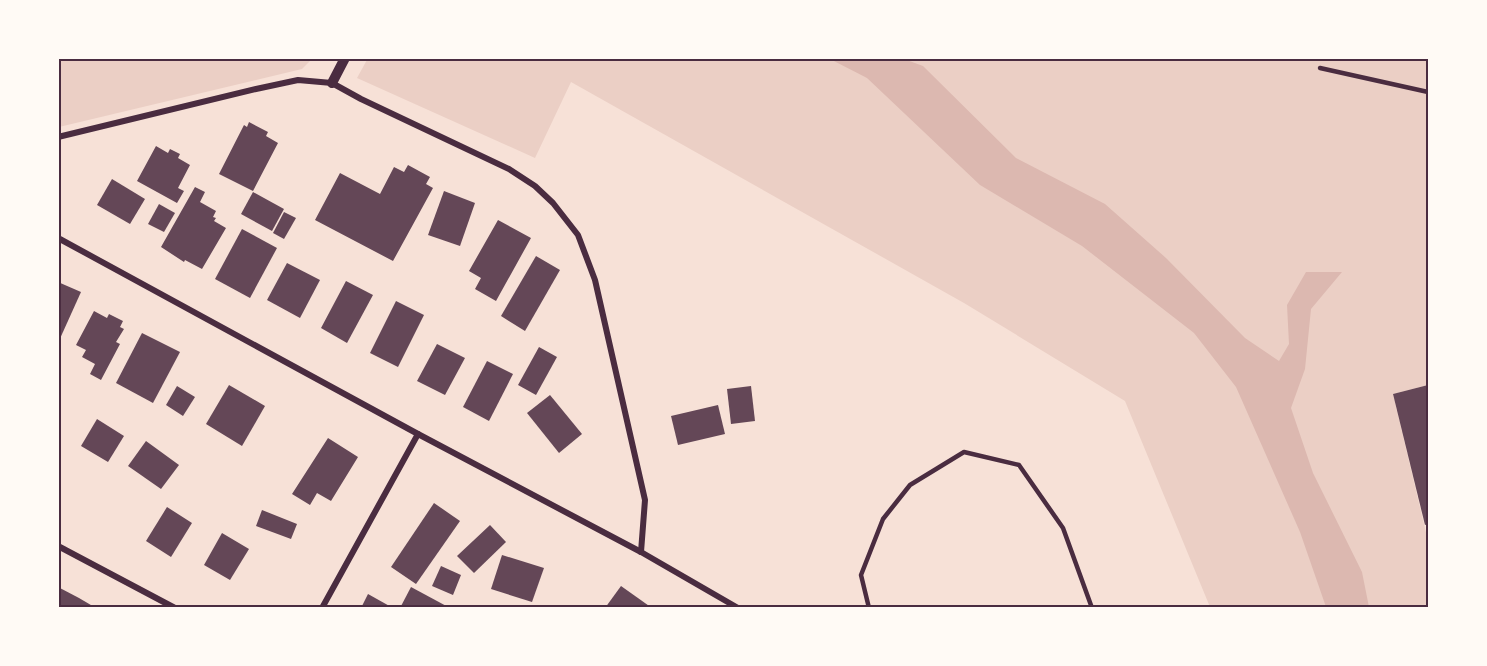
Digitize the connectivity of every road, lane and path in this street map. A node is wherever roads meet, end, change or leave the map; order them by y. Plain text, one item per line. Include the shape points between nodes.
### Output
1 (345, 58) edge
2 (1320, 68) dead end
3 (332, 83) junction
4 (1428, 92) edge
5 (58, 137) edge
6 (58, 238) edge
7 (418, 434) junction
8 (58, 546) edge
9 (641, 552) junction
10 (175, 608) edge
11 (322, 608) edge
12 (738, 608) edge
13 (868, 608) edge
14 (1092, 608) edge

1 - 3 street
2 - 4 lane
3 - 5 street via 298,80 256,88
3 - 9 street via 509,169 553,203 578,235 595,280 645,500
6 - 7 street
7 - 9 street
7 - 11 street
8 - 10 street
9 - 12 street
13 - 14 lane via 861,574 883,519 910,485 964,453 1019,465 1064,528

